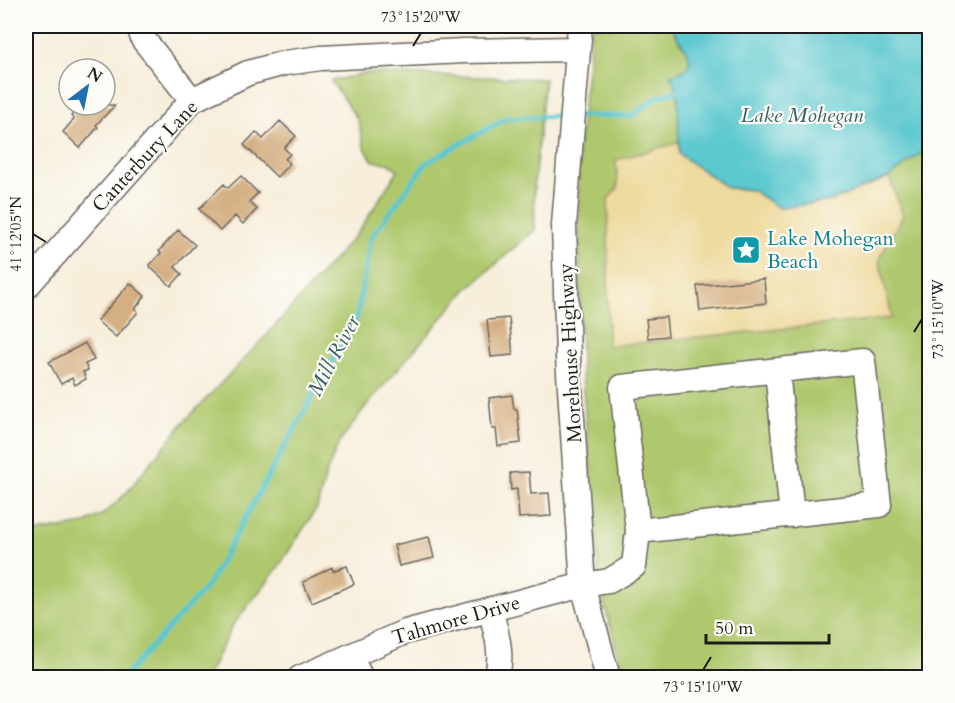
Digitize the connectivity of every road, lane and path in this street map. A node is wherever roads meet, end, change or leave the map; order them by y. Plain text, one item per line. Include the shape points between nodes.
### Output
1 (139, 26) edge
2 (579, 37) edge
3 (192, 100) junction
4 (26, 287) edge
5 (777, 371) junction
6 (792, 515) junction
7 (638, 531) junction
8 (583, 585) junction
9 (490, 609) junction
10 (350, 656) junction
11 (498, 677) edge
12 (300, 678) edge
13 (361, 678) edge
14 (608, 678) edge

1 - 3 street via 143,39
2 - 3 street, Canterbury Lane via 464,51 285,63 248,73
2 - 8 street, Morehouse Highway via 564,225 568,358
3 - 4 street, Canterbury Lane
5 - 6 street
5 - 6 street via 863,361 879,506
5 - 7 street via 622,387
6 - 7 street
7 - 8 street, Tahmore Drive via 634,566 609,581
8 - 9 street, Tahmore Drive
8 - 14 street, Morehouse Highway
9 - 10 street, Tahmore Drive via 405,632
9 - 11 street via 499,641
10 - 12 street, Tahmore Drive
10 - 13 street

